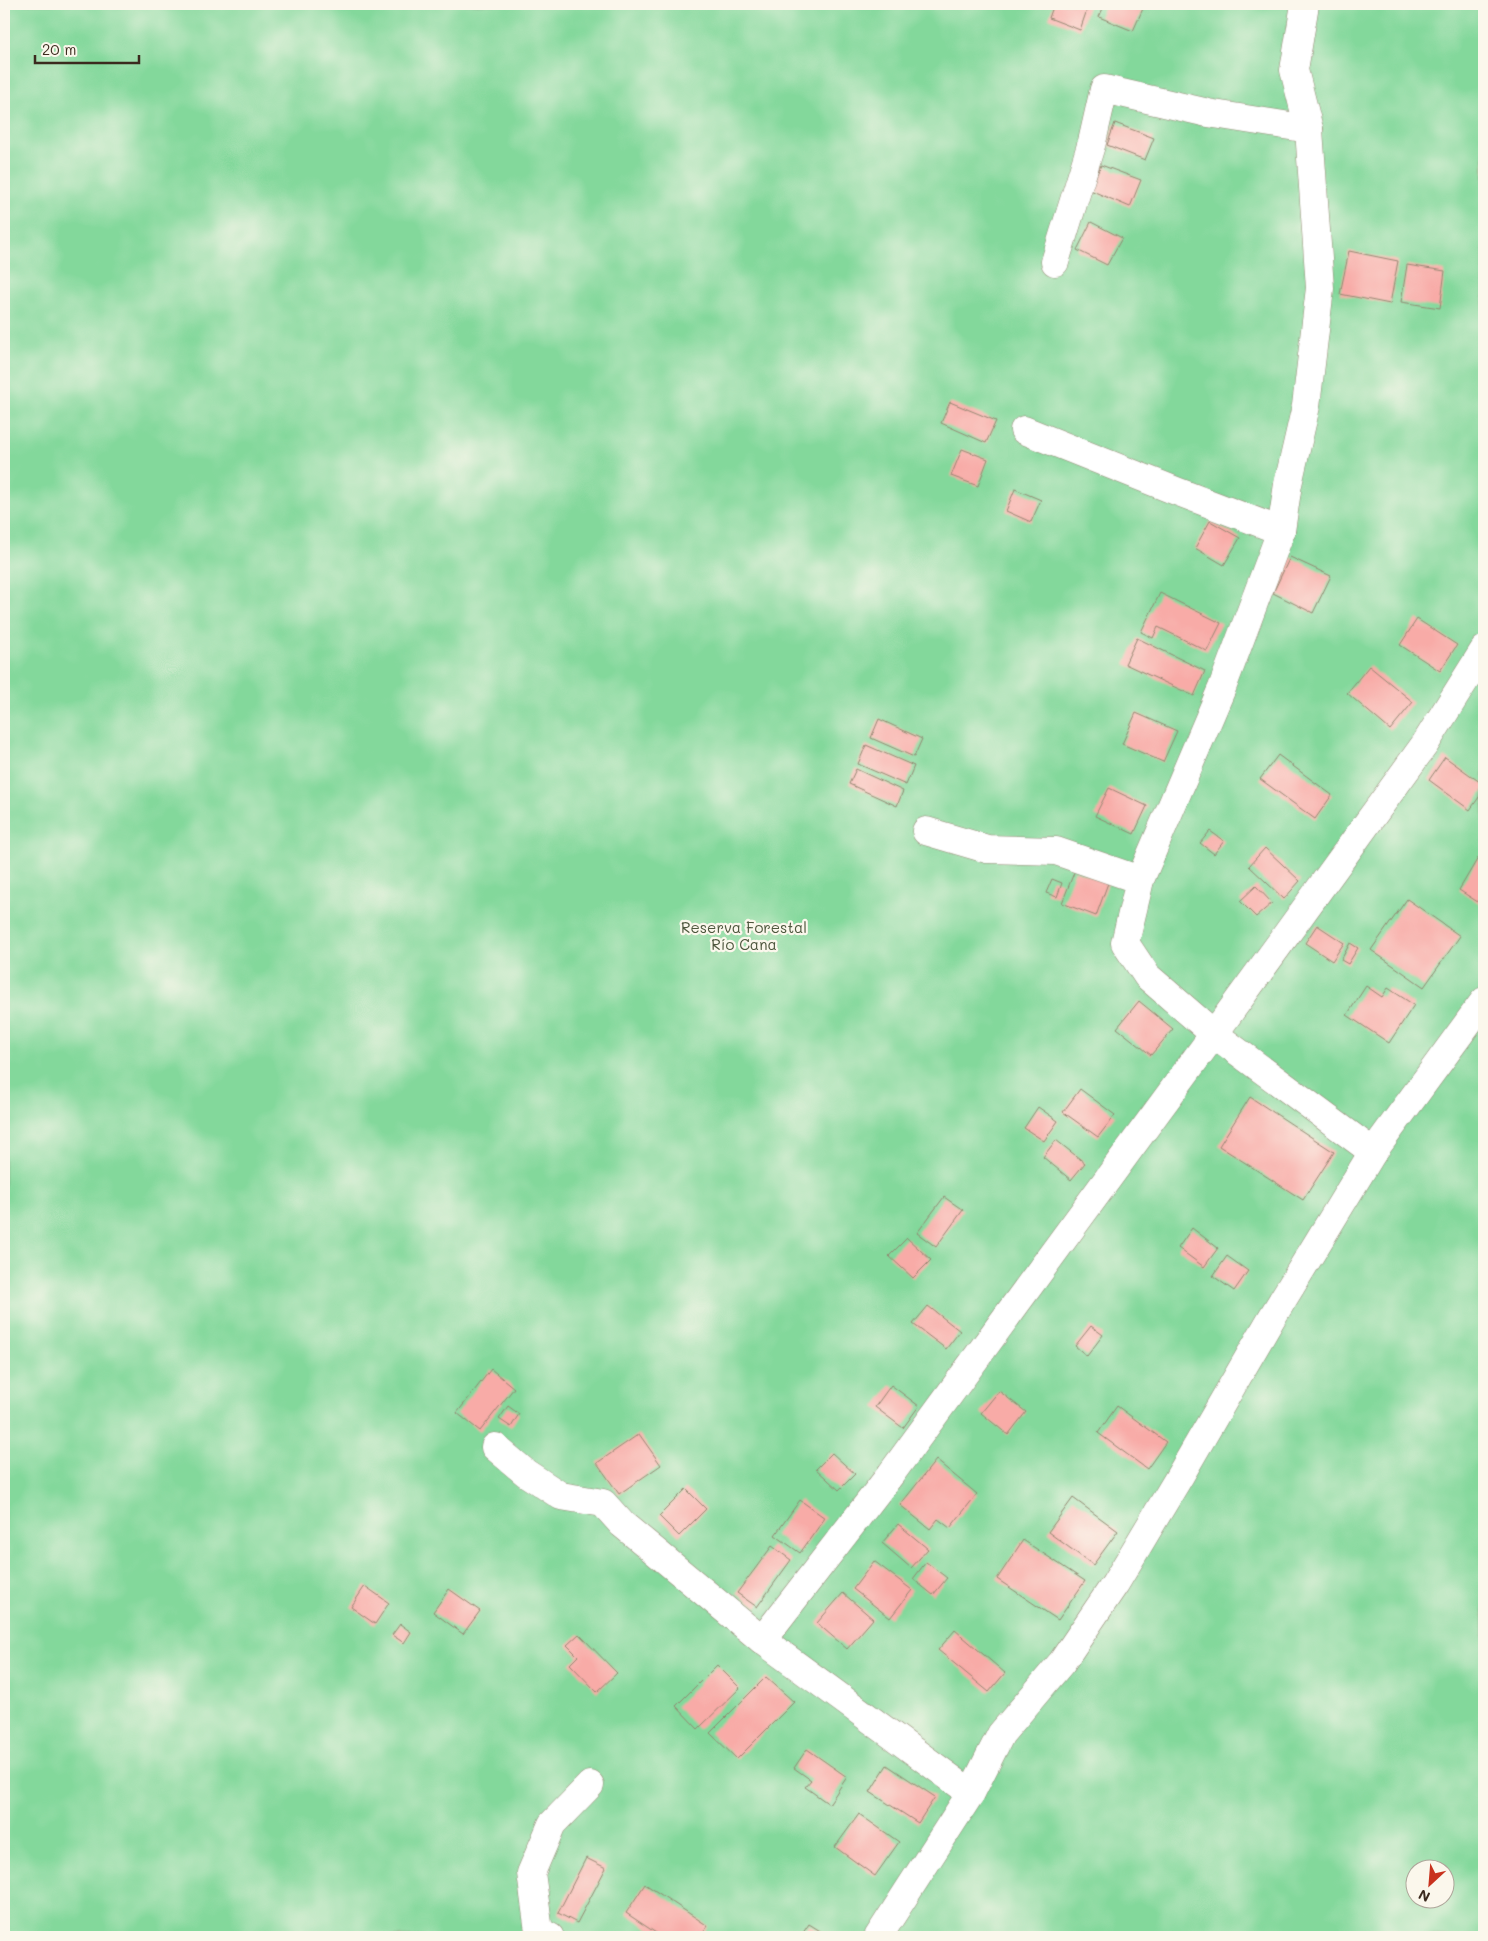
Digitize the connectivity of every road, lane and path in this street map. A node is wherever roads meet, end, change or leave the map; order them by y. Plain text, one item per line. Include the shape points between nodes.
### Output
1 (1305, 4) edge
2 (1309, 129) junction
3 (1055, 262) dead end
4 (1024, 430) dead end
5 (1281, 531) junction
6 (1484, 650) edge
7 (926, 830) dead end
8 (1140, 880) junction
9 (1484, 1001) edge
10 (1214, 1034) junction
11 (1373, 1152) junction
12 (496, 1448) dead end
13 (762, 1640) junction
14 (590, 1785) dead end
15 (971, 1793) junction
16 (550, 1937) edge
17 (878, 1937) edge

1 - 2 street via 1294,70
2 - 3 street via 1208,113 1104,90 1092,142
2 - 5 street via 1320,288 1306,406
4 - 5 street
5 - 8 street via 1222,688
6 - 10 street via 1425,744
7 - 8 street via 987,849 1056,851
8 - 10 street via 1125,944 1147,976
9 - 11 street
10 - 11 street
10 - 13 street via 891,1474
11 - 15 street via 1270,1319 1115,1584 1062,1662 1001,1734
12 - 13 street via 561,1496 603,1503 633,1534
13 - 15 street
14 - 16 street via 552,1824 531,1873 539,1931
15 - 17 street

